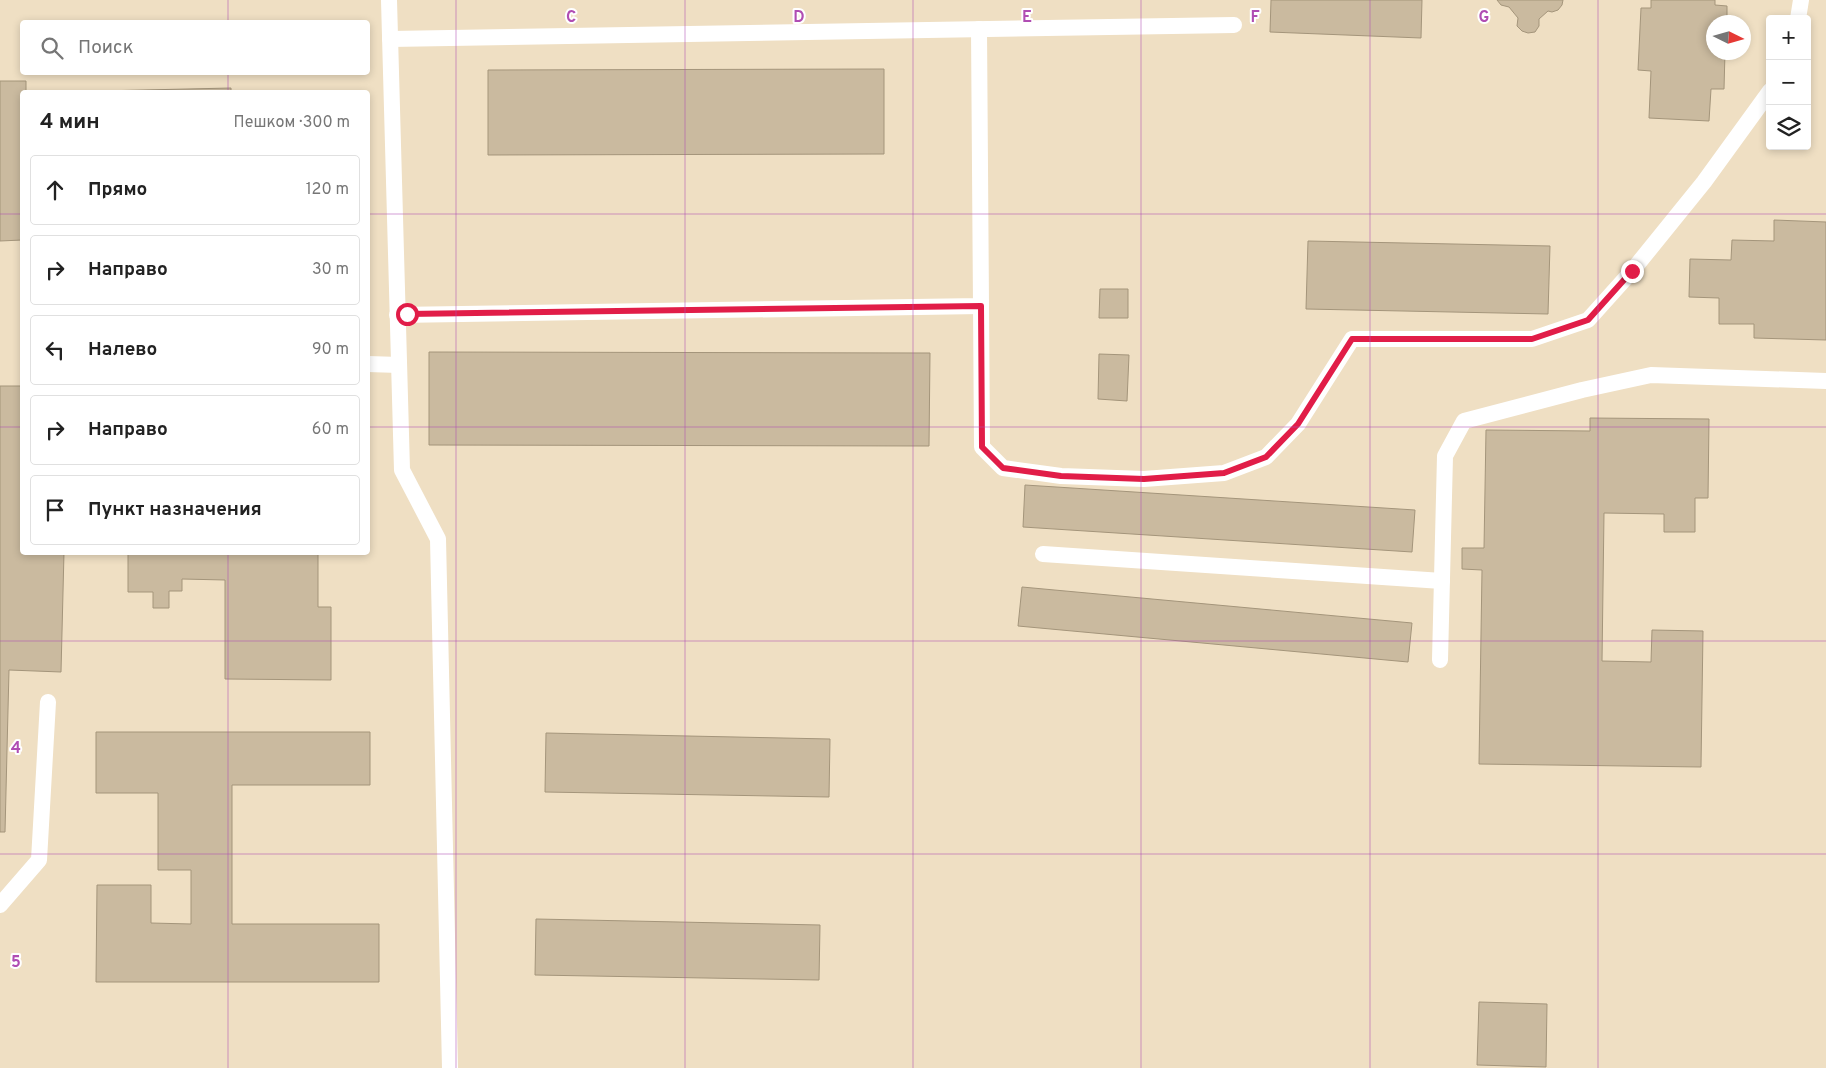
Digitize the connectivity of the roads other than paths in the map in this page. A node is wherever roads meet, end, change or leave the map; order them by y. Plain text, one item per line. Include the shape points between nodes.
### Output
1 (389, 0) edge
2 (1801, 0) edge
3 (1799, 15) edge
4 (1234, 24) dead end
5 (979, 29) junction
6 (390, 39) junction
7 (1766, 97) edge
8 (981, 306) junction
9 (398, 315) junction
10 (370, 364) edge
11 (399, 365) junction
12 (1826, 381) edge
13 (1043, 554) dead end
14 (1442, 581) junction
15 (1440, 660) dead end
16 (48, 702) dead end
17 (0, 905) edge
18 (450, 1068) edge

1 - 6 lane
2 - 3 lane
4 - 5 lane
5 - 6 lane
5 - 8 lane
6 - 9 lane
7 - 8 lane via 1704,182 1588,320 1532,339 1352,339 1298,424 1266,457 1224,473 1144,479 1061,476 1003,468 982,447
8 - 9 lane
9 - 11 lane
10 - 11 lane
11 - 18 lane via 402,470 438,540
12 - 14 lane via 1651,375 1464,421 1445,456
13 - 14 lane
14 - 15 lane
16 - 17 lane via 39,860

